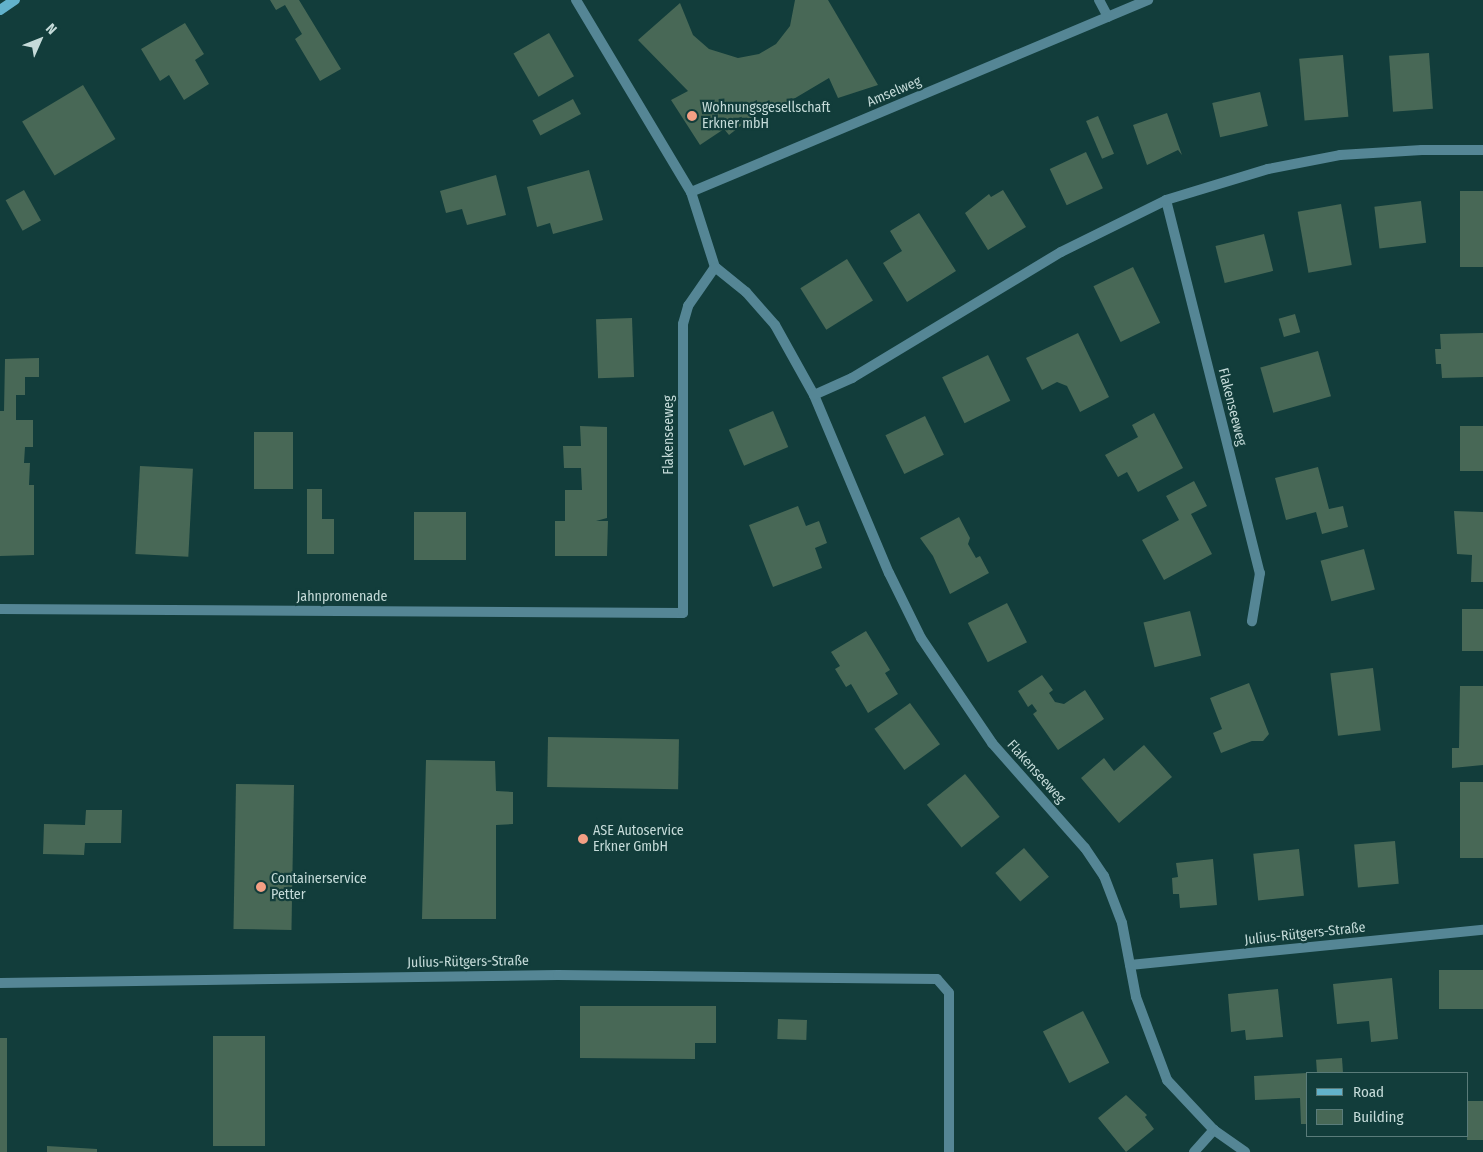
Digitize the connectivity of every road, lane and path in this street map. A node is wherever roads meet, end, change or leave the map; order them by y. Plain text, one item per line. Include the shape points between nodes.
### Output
1 (15, 0) edge
2 (576, 0) edge
3 (1099, 0) edge
4 (1148, 0) edge
5 (0, 10) edge
6 (1108, 16) junction
7 (1483, 150) edge
8 (691, 192) junction
9 (1166, 200) junction
10 (715, 267) junction
11 (814, 395) junction
12 (0, 609) edge
13 (683, 613) joint
14 (1252, 621) dead end
15 (1483, 930) edge
16 (1130, 965) junction
17 (0, 983) edge
18 (1214, 1130) junction
19 (949, 1152) edge
20 (1194, 1152) edge
21 (1245, 1152) edge

1 - 5 main road
2 - 8 street
3 - 6 street
4 - 6 street, Amselweg
6 - 8 street, Amselweg
7 - 9 street via 1340,155 1268,169
8 - 10 street
9 - 11 street via 1061,252 852,378
9 - 14 street, Flakenseeweg via 1260,573
10 - 11 street, Flakenseeweg via 746,292 776,325
10 - 13 street, Flakenseeweg via 688,306 684,324
11 - 16 street, Flakenseeweg via 889,573 921,638 992,744 1084,848 1104,876 1122,924
12 - 13 street, Jahnpromenade
15 - 16 street, Julius-Rütgers-Straße
16 - 18 street, Flakenseeweg via 1136,996 1167,1080
17 - 19 street, Julius-Rütgers-Straße via 558,975 937,979 949,993
18 - 20 street
18 - 21 street, Flakenseeweg

